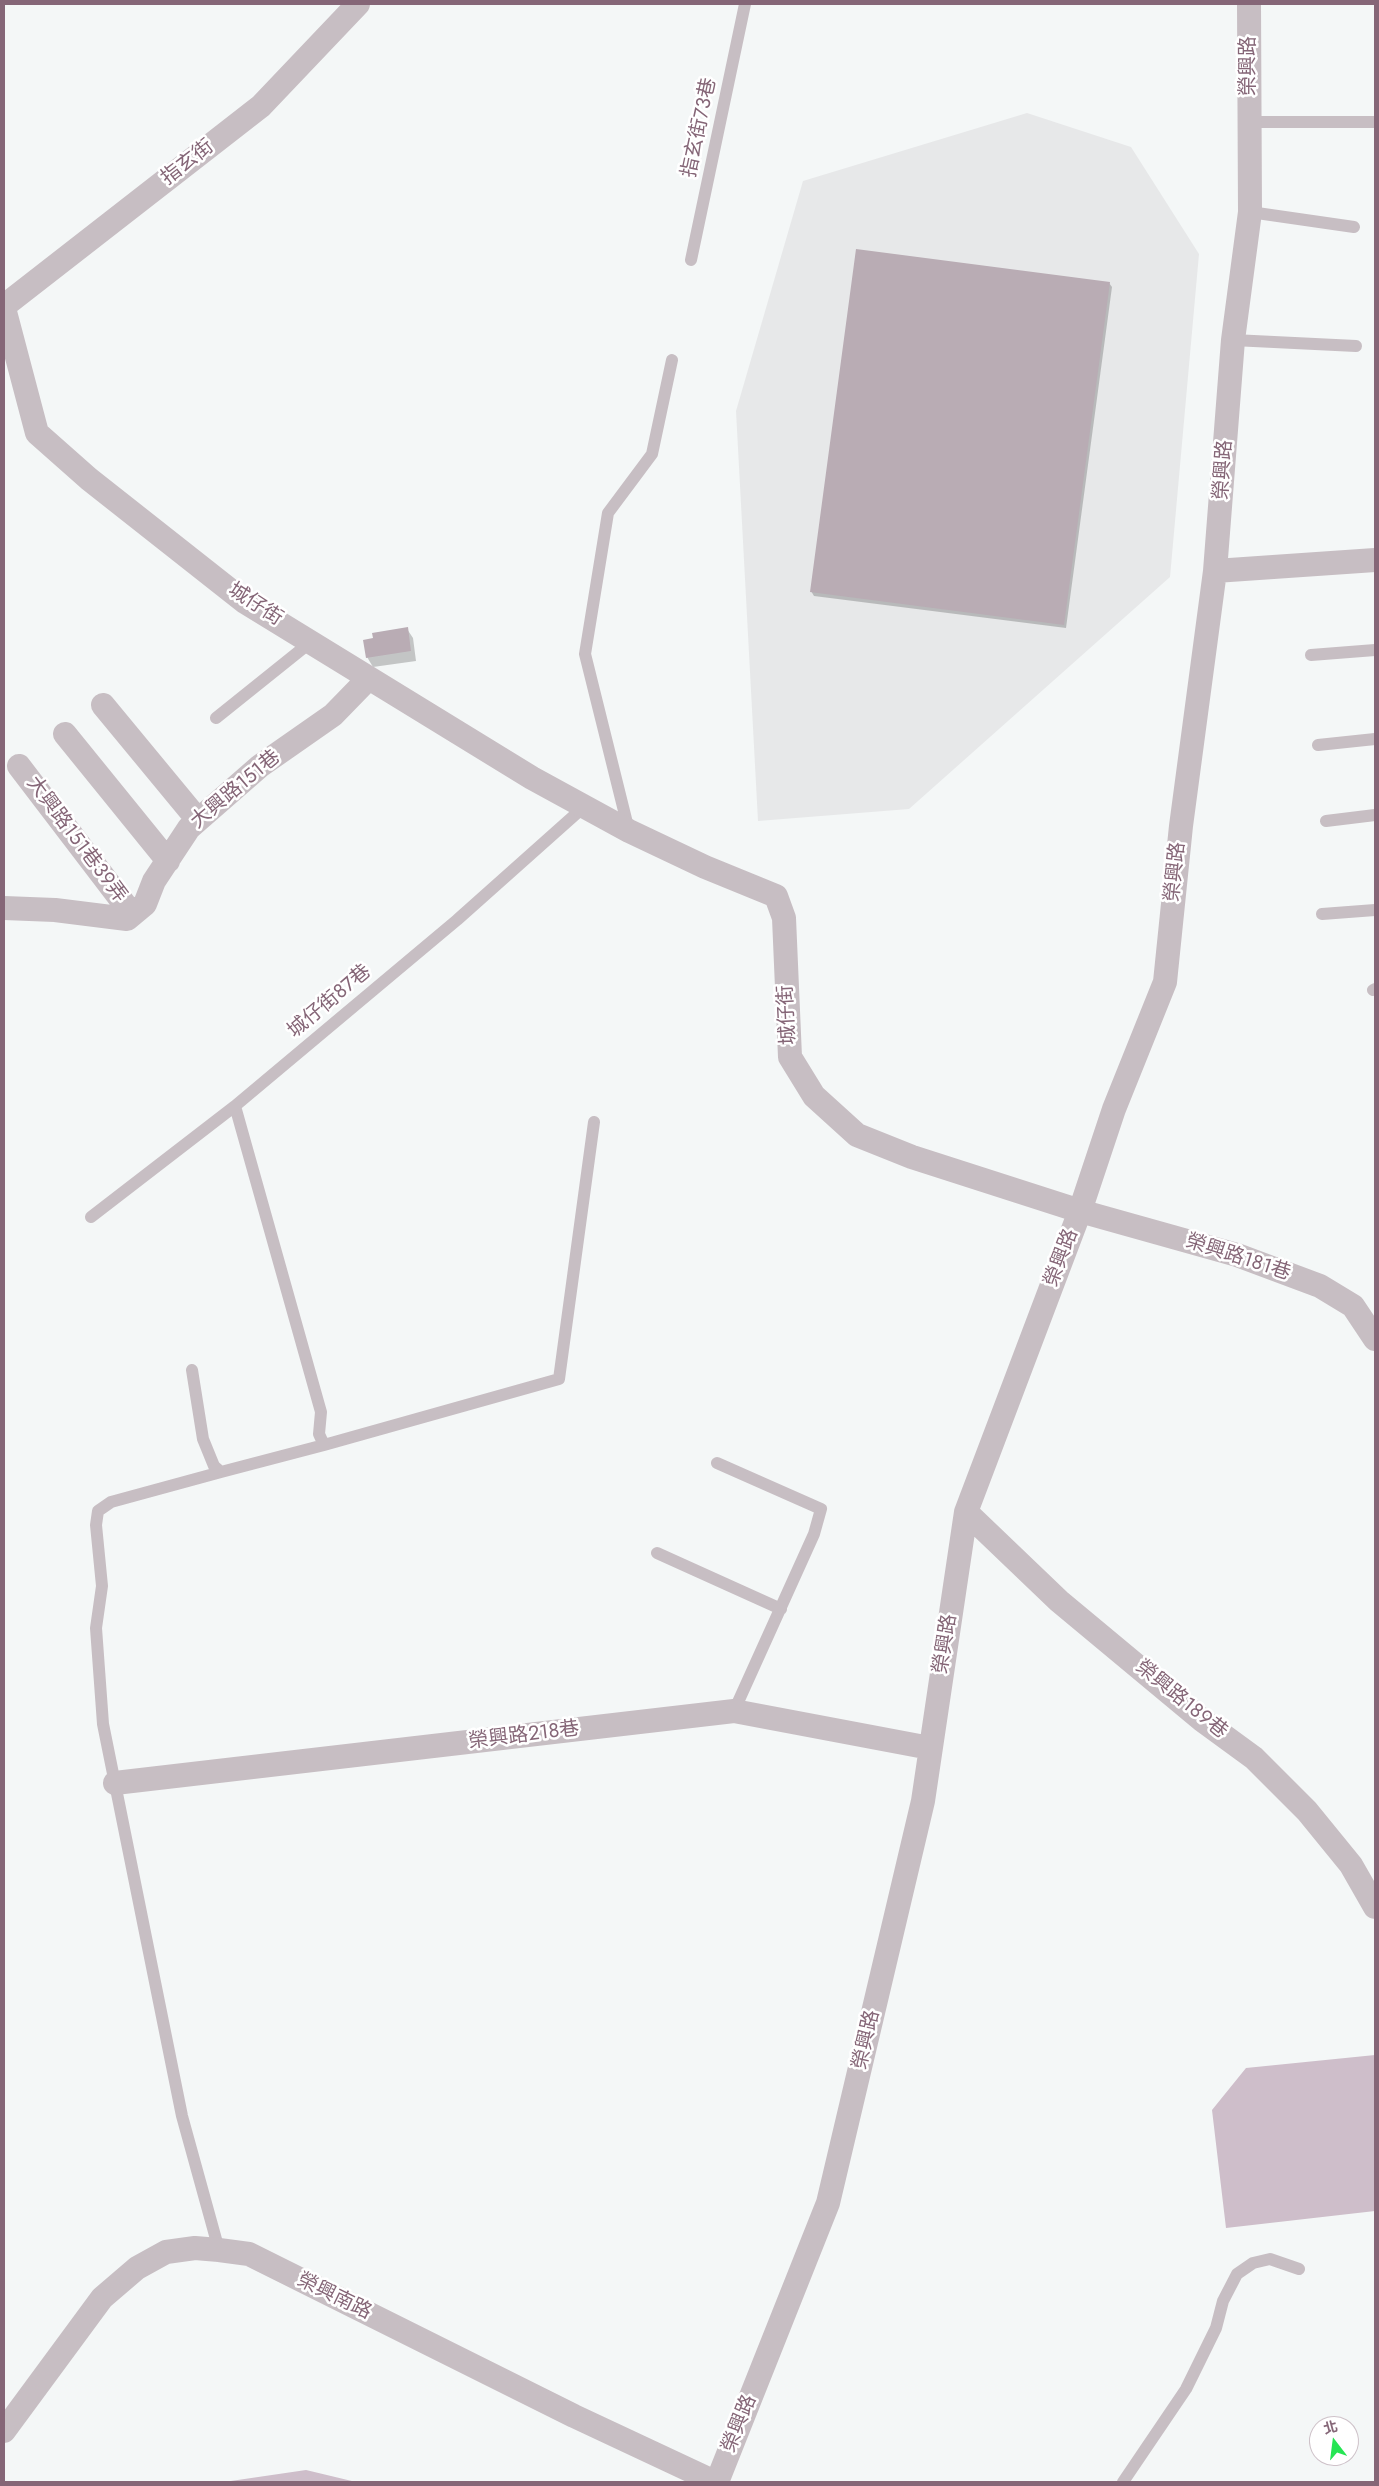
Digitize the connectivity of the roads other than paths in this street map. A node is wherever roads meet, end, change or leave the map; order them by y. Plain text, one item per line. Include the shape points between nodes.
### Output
1 (358, 4) edge
2 (746, 4) edge
3 (1249, 4) edge
4 (1249, 122) junction
5 (1375, 122) edge
6 (1250, 212) junction
7 (1354, 227) dead end
8 (691, 260) dead end
9 (4, 307) edge
10 (1233, 340) junction
11 (1356, 346) dead end
12 (672, 360) dead end
13 (1375, 560) edge
14 (1215, 571) junction
15 (312, 641) junction
16 (1375, 650) edge
17 (1311, 655) dead end
18 (369, 678) junction
19 (103, 705) dead end
20 (216, 718) dead end
21 (65, 734) dead end
22 (1375, 739) edge
23 (1318, 745) dead end
24 (19, 766) dead end
25 (1375, 815) edge
26 (610, 819) junction
27 (198, 820) junction
28 (1326, 821) dead end
29 (168, 860) junction
30 (4, 908) edge
31 (1375, 910) edge
32 (132, 914) junction
33 (1322, 914) dead end
34 (235, 1106) junction
35 (594, 1122) dead end
36 (1080, 1211) junction
37 (91, 1218) dead end
38 (1375, 1335) edge
39 (192, 1370) dead end
40 (324, 1445) junction
41 (717, 1464) dead end
42 (221, 1472) junction
43 (966, 1512) junction
44 (657, 1553) dead end
45 (781, 1608) junction
46 (734, 1712) junction
47 (930, 1748) junction
48 (115, 1783) junction
49 (1375, 1907) edge
50 (219, 2250) junction
51 (1299, 2269) dead end
52 (4, 2431) edge
53 (716, 2482) edge
54 (1123, 2482) edge

1 - 9 street, 指玄街 via 261,106
2 - 8 lane, 指玄街73巷
3 - 4 street, 榮興路
4 - 5 lane
4 - 6 street, 榮興路
6 - 7 lane
6 - 10 street, 榮興路
9 - 15 street, 城仔街 via 37,434 245,602
10 - 11 lane
10 - 14 street, 榮興路
12 - 26 lane via 652,454 608,513 585,654
13 - 14 street
14 - 36 street, 榮興路 via 1181,826 1165,982 1114,1109
15 - 18 street, 城仔街
15 - 20 lane
16 - 17 lane
18 - 26 street, 城仔街 via 532,778
18 - 27 street, 大興路151巷 via 333,715 260,766
19 - 27 street
21 - 29 street
22 - 23 lane
24 - 32 street, 大興路151巷39弄
25 - 28 lane
26 - 34 lane, 城仔街87巷 via 457,920
26 - 36 street, 城仔街 via 705,868 776,896 784,918 790,1057 814,1096 858,1134 912,1157
27 - 29 street, 大興路151巷
29 - 32 street, 大興路151巷 via 154,881 145,904
30 - 32 street via 55,910 127,919
31 - 33 lane
34 - 37 lane, 城仔街87巷
34 - 40 lane via 321,1412 319,1434
35 - 40 lane via 559,1379
36 - 38 street, 榮興路181巷 via 1237,1255 1320,1286 1353,1306
36 - 43 street, 榮興路
39 - 42 lane via 203,1439 214,1466
40 - 42 lane
41 - 45 lane via 821,1509 814,1534
42 - 48 lane via 111,1502 98,1511 96,1525 102,1586 96,1628 103,1724
43 - 47 street, 榮興路
43 - 49 street, 榮興路189巷 via 1059,1601 1202,1720 1254,1758 1307,1811 1350,1865
44 - 45 lane
45 - 46 lane
46 - 47 street, 榮興路218巷
46 - 48 street, 榮興路218巷
47 - 53 street, 榮興路 via 923,1801 828,2203
48 - 50 lane via 182,2116
50 - 52 street, 榮興南路 via 195,2248 166,2252 137,2268 102,2298
50 - 53 street, 榮興南路 via 249,2254 574,2416
51 - 54 lane via 1270,2259 1253,2263 1237,2274 1223,2301 1216,2328 1186,2389

